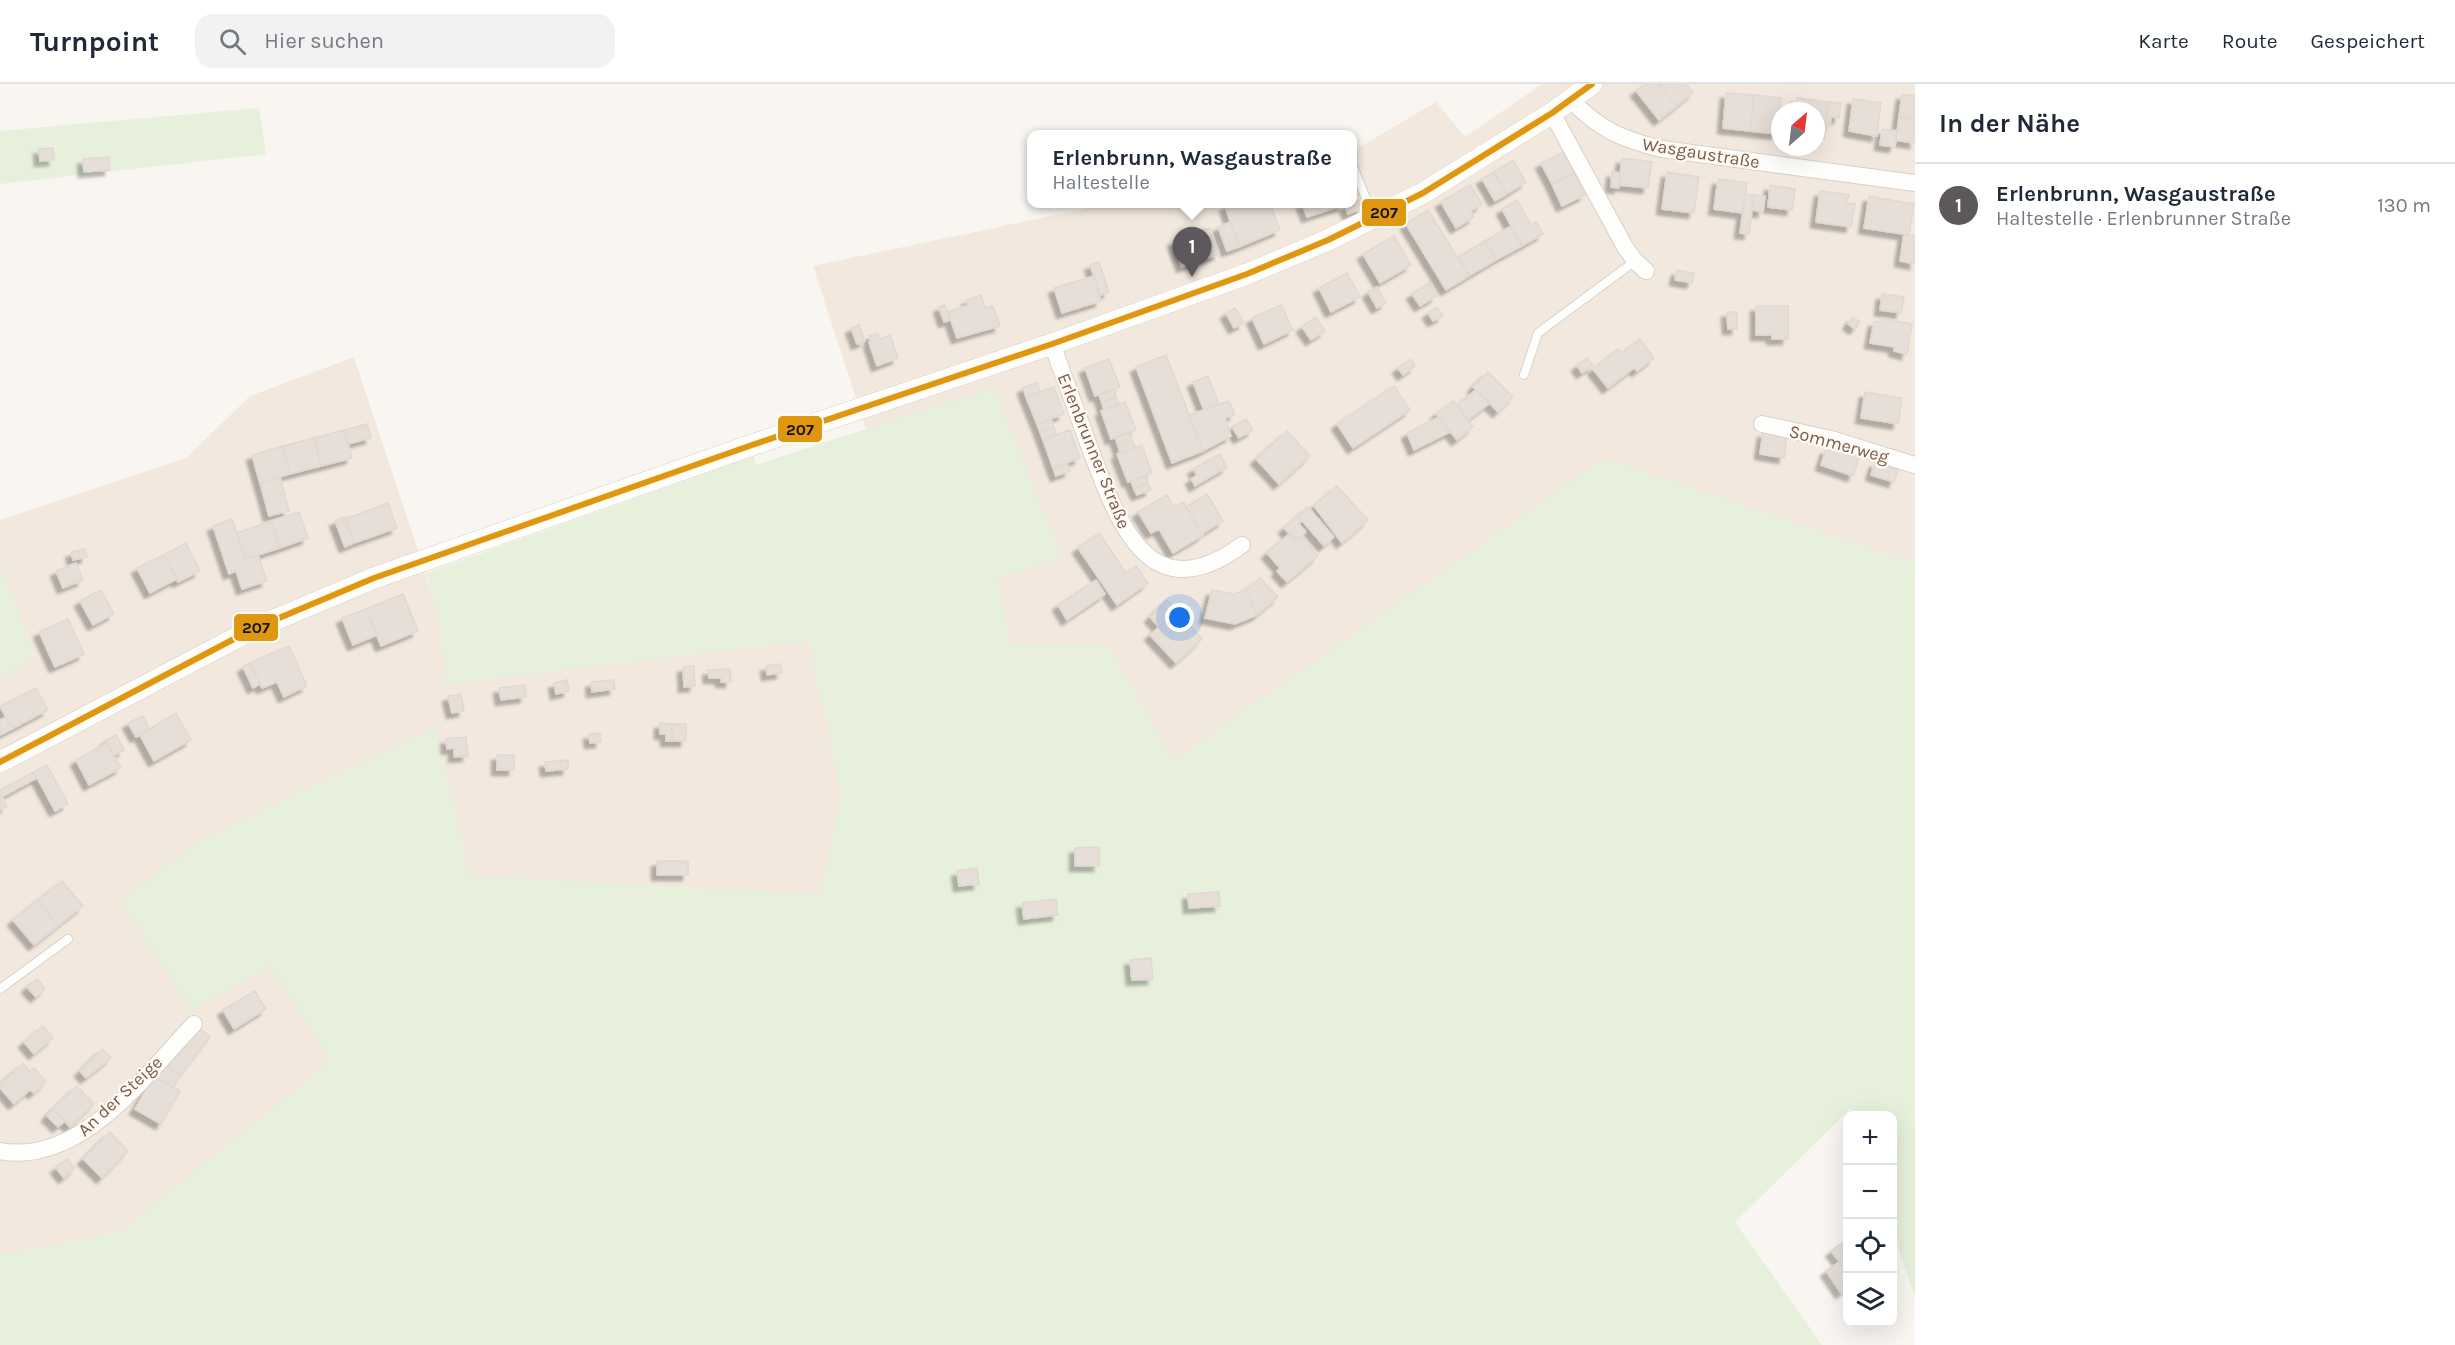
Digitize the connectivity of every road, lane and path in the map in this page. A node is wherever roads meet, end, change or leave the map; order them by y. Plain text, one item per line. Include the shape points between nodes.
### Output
1 (1592, 84) edge
2 (1571, 100) junction
3 (1552, 113) junction
4 (1357, 170) edge
5 (1915, 183) edge
6 (1374, 218) junction
7 (1640, 266) joint
8 (1052, 344) junction
9 (1524, 375) dead end
10 (1762, 424) dead end
11 (1915, 465) edge
12 (1242, 545) dead end
13 (0, 762) edge
14 (68, 939) dead end
15 (0, 989) edge
16 (194, 1024) dead end
17 (0, 1151) edge

1 - 2 street
2 - 3 street
2 - 5 street, Wasgaustraße via 1605,130 1628,141
3 - 6 street via 1423,193
3 - 7 street
4 - 6 lane
6 - 8 street via 1246,274
7 - 9 lane via 1538,333
8 - 12 street, Erlenbrunner Straße via 1103,483 1132,541 1156,561 1191,570 1222,559
8 - 13 street via 374,578 234,638
10 - 11 street, Sommerweg
14 - 15 lane
16 - 17 street, An der Steige via 111,1109 76,1138 33,1152

